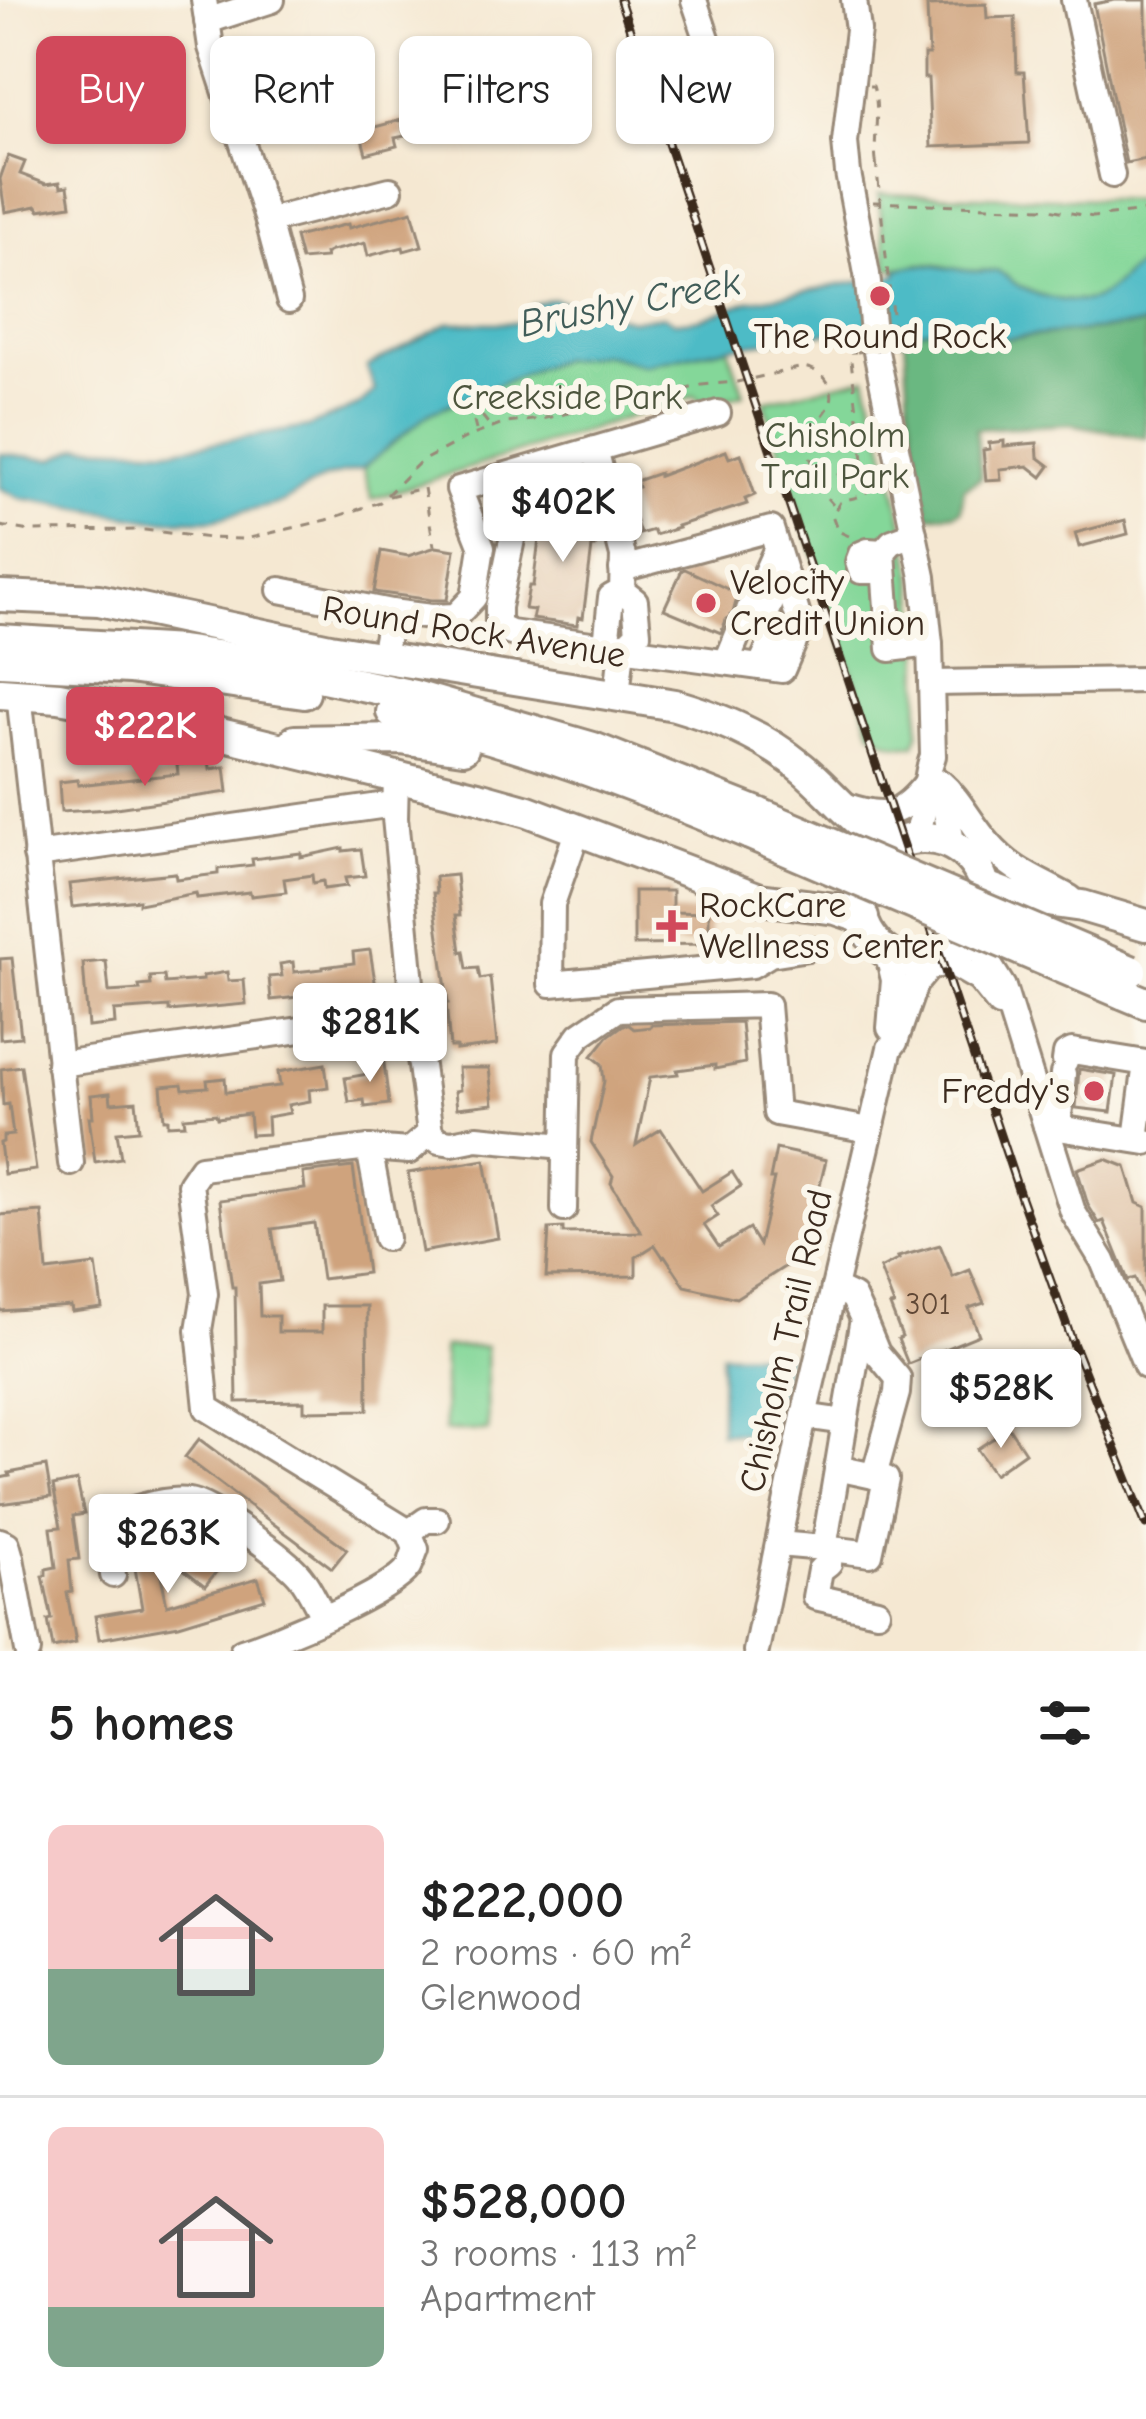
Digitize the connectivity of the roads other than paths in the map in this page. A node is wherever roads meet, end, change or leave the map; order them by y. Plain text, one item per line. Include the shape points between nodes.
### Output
1 (272, 0) edge
2 (694, 0) edge
3 (854, 0) edge
4 (1074, 0) edge
5 (206, 11) edge
6 (706, 36) edge
7 (1112, 175) dead end
8 (390, 190) dead end
9 (268, 221) junction
10 (289, 300) dead end
11 (718, 413) dead end
12 (595, 449) junction
13 (517, 515) dead end
14 (914, 535) junction
15 (622, 580) junction
16 (280, 590) dead end
17 (0, 596) edge
18 (770, 600) junction
19 (0, 606) edge
20 (391, 612) junction
21 (0, 640) edge
22 (930, 644) junction
23 (622, 649) junction
24 (182, 651) junction
25 (383, 658) junction
26 (0, 661) edge
27 (750, 665) junction
28 (1146, 680) edge
29 (931, 683) junction
30 (10, 693) edge
31 (617, 695) junction
32 (504, 743) junction
33 (266, 745) junction
34 (934, 773) junction
35 (395, 791) junction
36 (842, 805) junction
37 (755, 824) junction
38 (578, 830) junction
39 (905, 841) junction
40 (953, 846) junction
41 (36, 855) junction
42 (982, 886) junction
43 (802, 905) junction
44 (1082, 906) junction
45 (863, 918) junction
46 (1146, 925) edge
47 (978, 930) junction
48 (808, 948) dead end
49 (888, 955) junction
50 (939, 963) junction
51 (1136, 986) edge
52 (414, 1014) junction
53 (1009, 1014) junction
54 (890, 1048) junction
55 (1139, 1058) edge
56 (59, 1064) junction
57 (428, 1127) junction
58 (1052, 1127) junction
59 (870, 1130) junction
60 (1141, 1141) edge
61 (564, 1146) junction
62 (369, 1148) junction
63 (71, 1162) dead end
64 (564, 1209) dead end
65 (386, 1238) dead end
66 (834, 1288) junction
67 (863, 1319) junction
68 (1146, 1366) edge
69 (804, 1416) junction
70 (845, 1422) junction
71 (837, 1468) junction
72 (874, 1476) junction
73 (437, 1520) dead end
74 (409, 1532) junction
75 (0, 1541) edge
76 (778, 1544) junction
77 (824, 1548) junction
78 (113, 1575) dead end
79 (877, 1611) dead end
80 (324, 1618) junction
81 (269, 1647) edge
82 (28, 1651) edge
83 (242, 1651) edge
84 (755, 1651) edge

1 - 5 street
2 - 6 street
3 - 14 street via 848,173
4 - 7 street
5 - 9 street
8 - 9 street
9 - 10 street
11 - 12 street
12 - 15 street
12 - 20 street via 459,489 482,548 475,597 456,616
13 - 23 street via 498,627
14 - 22 street
14 - 22 street via 878,558 890,649
15 - 18 street
15 - 23 street via 635,601 638,633
16 - 20 street
17 - 25 main road, Round Rock Avenue via 99,600
18 - 27 street
18 - 27 street via 801,626
19 - 24 main road via 112,622 164,636
20 - 25 street
21 - 24 main road
22 - 29 street
23 - 27 street
23 - 31 street
24 - 37 main road via 354,682 593,748
25 - 31 main road, Round Rock Avenue
26 - 32 main road via 267,687
28 - 29 street
29 - 34 street
30 - 33 main road via 102,705
30 - 41 street
31 - 36 main road, Round Rock Avenue via 728,724 780,751
32 - 33 main road
32 - 37 main road
33 - 35 main road
34 - 36 street via 892,813
34 - 39 street via 926,808
34 - 40 street
34 - 44 street via 1010,864
35 - 38 main road via 478,796
35 - 41 street
35 - 52 street
36 - 39 main road, Round Rock Avenue via 865,828
36 - 43 main road via 844,867
37 - 51 main road, bridge
38 - 43 main road via 760,899
38 - 48 street via 552,904 551,984 752,965
39 - 40 main road via 935,838
39 - 45 main road via 866,877
40 - 42 main road
41 - 56 street
42 - 44 main road
42 - 47 main road
43 - 45 main road
44 - 46 main road
45 - 49 main road
47 - 50 main road via 964,950
47 - 53 street
49 - 50 main road
49 - 54 street, Chisholm Trail Road
50 - 53 street via 979,980
50 - 54 street, Chisholm Trail Road via 915,984
52 - 56 street
52 - 57 street
53 - 58 street
54 - 59 street, Chisholm Trail Road
55 - 58 street via 1066,1054
55 - 60 street
56 - 63 street
57 - 61 street via 452,1144 477,1138
57 - 62 street via 410,1151
58 - 60 street
58 - 68 street via 1072,1212 1103,1262
59 - 61 street via 776,1113 767,1005 618,1009 567,1052
59 - 66 street, Chisholm Trail Road
61 - 64 street
62 - 65 street
62 - 74 street via 201,1168 190,1184 205,1294 199,1330 206,1408
66 - 67 street via 853,1297
66 - 69 street, Chisholm Trail Road
67 - 70 street
67 - 72 street via 898,1378
69 - 70 street
69 - 76 street, Chisholm Trail Road
70 - 71 street
71 - 72 street
71 - 77 street
72 - 77 street via 886,1479 870,1554
73 - 74 street
74 - 80 street via 416,1549 408,1568
75 - 82 street via 11,1558
76 - 77 street
76 - 84 street, Chisholm Trail Road
77 - 79 street via 829,1563 815,1597
78 - 80 street via 104,1516 198,1502 299,1574
80 - 81 street
81 - 83 street

